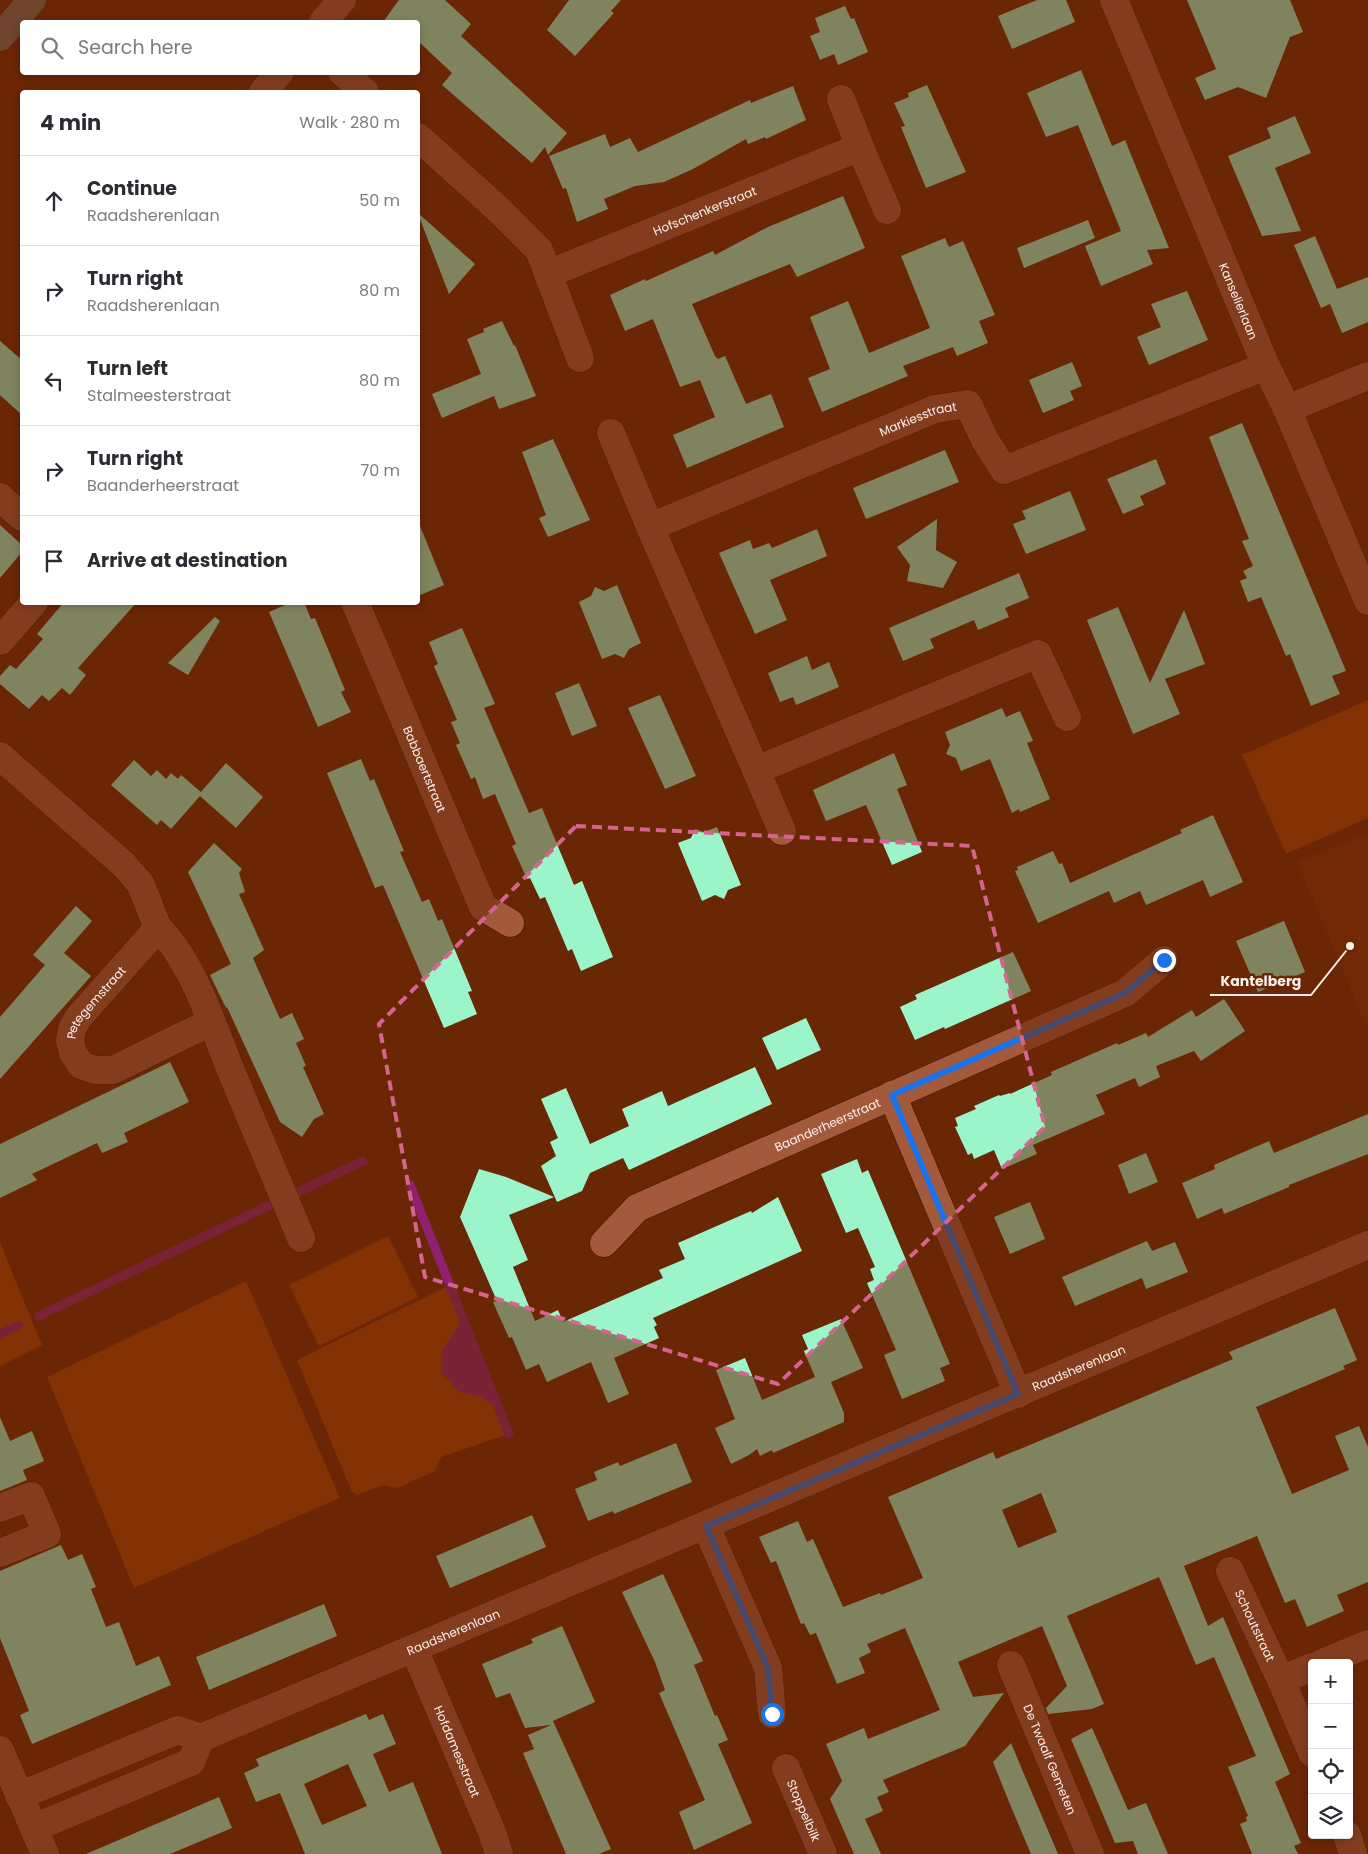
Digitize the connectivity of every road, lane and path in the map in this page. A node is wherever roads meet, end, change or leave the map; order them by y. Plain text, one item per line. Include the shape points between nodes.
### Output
1 (32, 0) edge
2 (342, 0) edge
3 (1114, 0) edge
4 (325, 20) edge
5 (0, 37) edge
6 (277, 75) edge
7 (345, 75) edge
8 (265, 90) edge
9 (363, 90) edge
10 (841, 99) dead end
11 (420, 139) edge
12 (860, 147) junction
13 (887, 210) dead end
14 (548, 274) junction
15 (580, 358) dead end
16 (1266, 366) junction
17 (1368, 376) edge
18 (1287, 409) junction
19 (611, 433) dead end
20 (0, 497) edge
21 (20, 515) edge
22 (650, 527) junction
23 (1368, 600) edge
24 (31, 605) edge
25 (356, 605) edge
26 (0, 641) edge
27 (1067, 718) dead end
28 (0, 756) edge
29 (756, 770) junction
30 (782, 831) dead end
31 (510, 923) dead end
32 (158, 928) junction
33 (1164, 960) dead end
34 (211, 1022) junction
35 (892, 1095) junction
36 (301, 1238) dead end
37 (604, 1243) dead end
38 (1365, 1254) edge
39 (1018, 1394) junction
40 (0, 1508) edge
41 (706, 1526) junction
42 (0, 1553) edge
43 (1230, 1571) dead end
44 (1368, 1644) edge
45 (414, 1650) junction
46 (1332, 1659) edge
47 (1011, 1664) dead end
48 (1308, 1669) edge
49 (1281, 1680) junction
50 (772, 1714) dead end
51 (201, 1738) junction
52 (1311, 1749) edge
53 (0, 1750) edge
54 (786, 1768) dead end
55 (19, 1796) junction
56 (34, 1828) junction
57 (45, 1854) edge
58 (499, 1854) edge
59 (823, 1854) edge
60 (1090, 1854) edge

1 - 5 street
2 - 4 street
3 - 16 street, Kanselierlaan
6 - 8 street
7 - 9 street
10 - 12 street
11 - 14 street via 539,250
12 - 13 street
12 - 14 street, Hofschenkerstraat
14 - 15 street
16 - 18 street, Kanselierlaan
16 - 22 street, Markiesstraat via 1004,470 968,404 936,409
17 - 18 street
18 - 23 street, Kanselierlaan
19 - 22 street
20 - 21 street
22 - 29 street
24 - 26 street
25 - 31 street, Babbaertstraat via 483,907
27 - 29 street via 1038,654
28 - 32 street via 123,864 140,884
29 - 30 street
32 - 34 street via 180,954
32 - 34 street, Petegemstraat via 78,1018 70,1041 73,1053 81,1065 95,1070 113,1070
33 - 35 street, Baanderheerstraat via 1125,993
34 - 36 street
35 - 37 street, Baanderheerstraat via 637,1208
35 - 39 street
38 - 39 street, Raadsherenlaan
39 - 41 street, Raadsherenlaan
40 - 42 street via 31,1496 47,1534
41 - 45 street, Raadsherenlaan
41 - 50 street via 768,1668
43 - 49 street, Schoutstraat
44 - 46 street
45 - 51 street, Raadsherenlaan
45 - 58 street, Hofdamesstraat
47 - 60 street, De Twaalf Gemeten
48 - 49 street
49 - 52 street, Schoutstraat
51 - 55 street via 178,1730
51 - 56 street via 190,1762
53 - 55 street
54 - 59 street, Stoppelbilk
55 - 56 street
56 - 57 street

